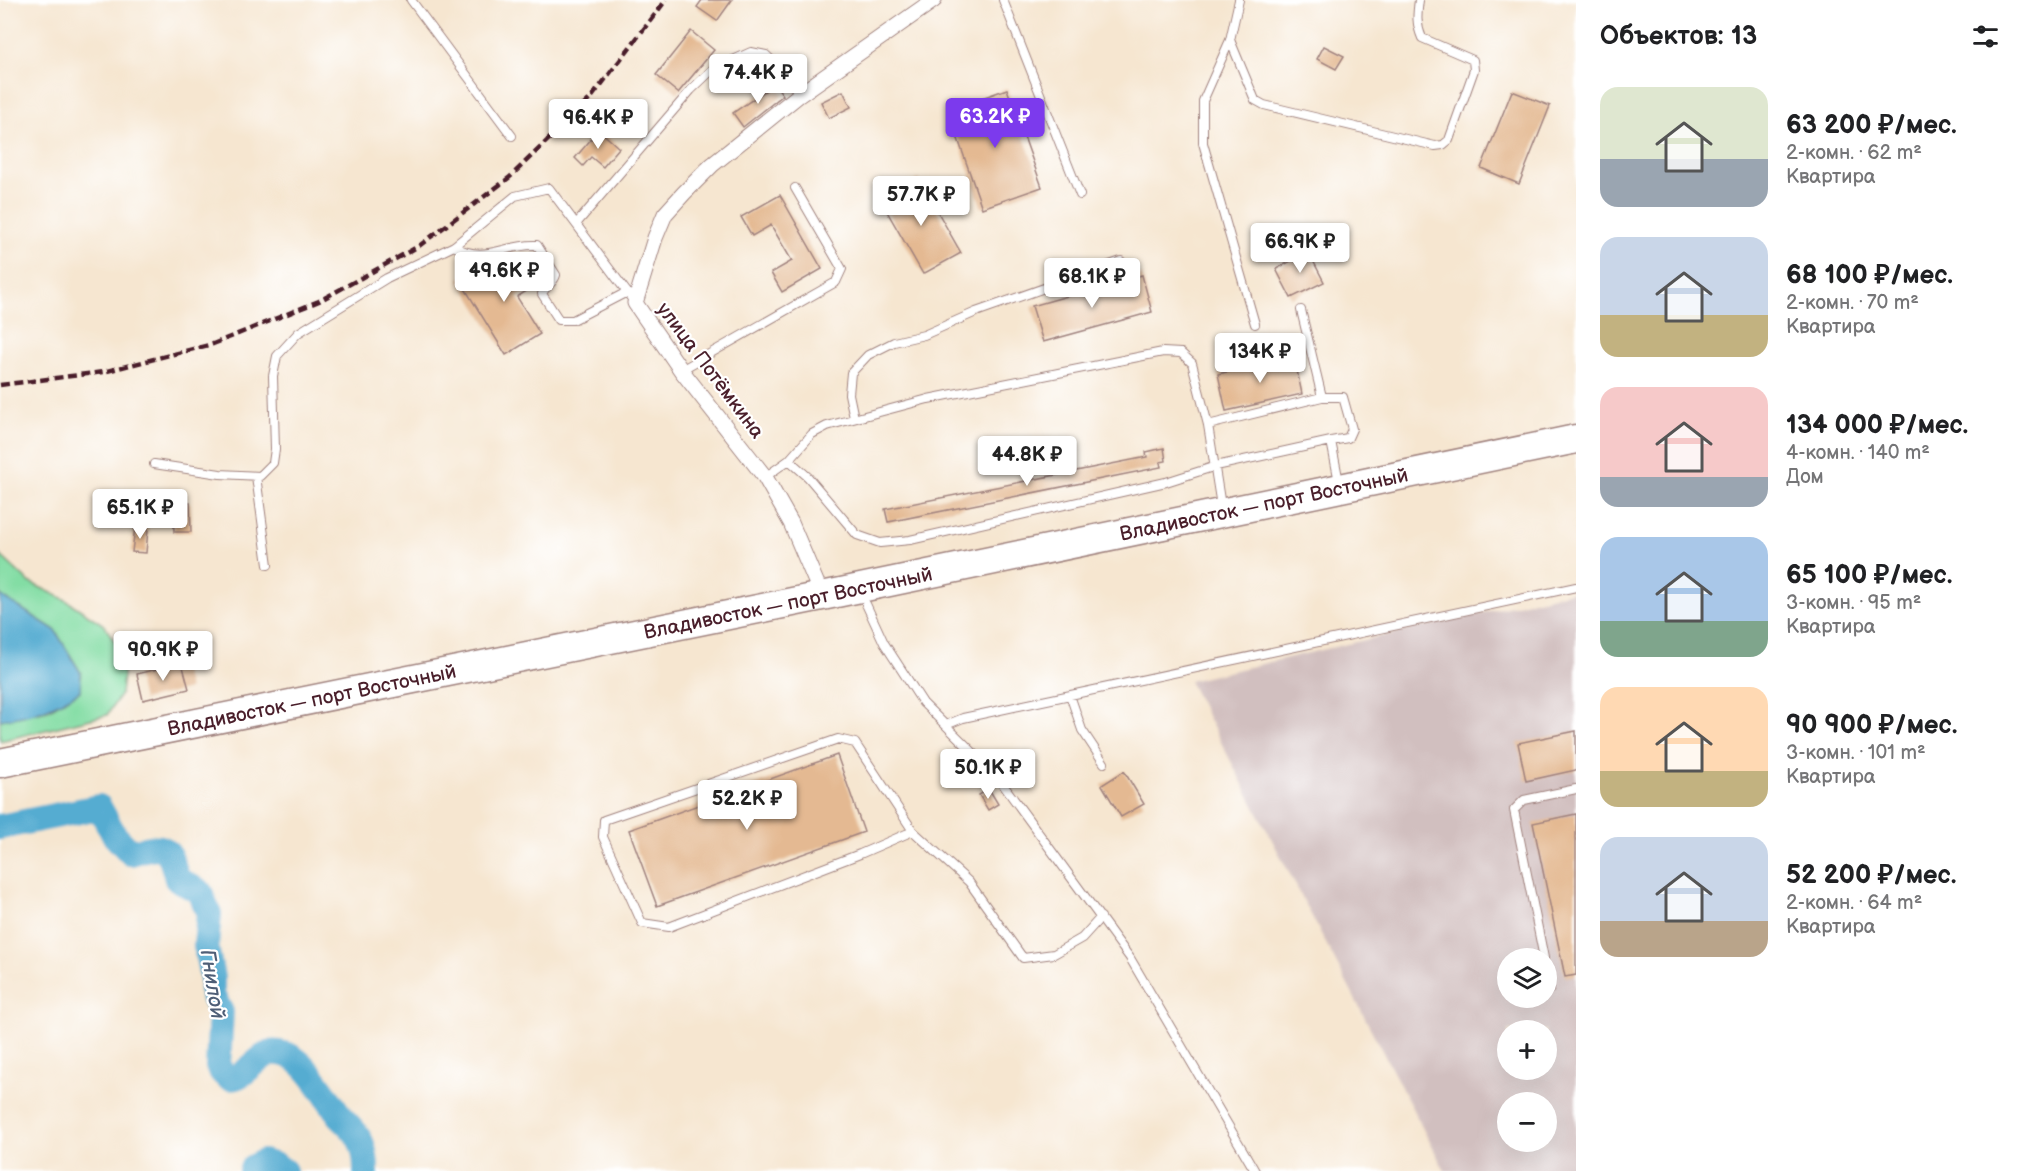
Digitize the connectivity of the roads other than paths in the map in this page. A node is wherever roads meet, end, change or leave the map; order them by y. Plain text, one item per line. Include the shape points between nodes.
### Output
1 (411, 0) edge
2 (934, 0) edge
3 (1003, 0) edge
4 (1239, 0) edge
5 (1419, 0) edge
6 (1230, 40) junction
7 (799, 95) junction
8 (512, 136) dead end
9 (795, 188) dead end
10 (1080, 195) dead end
11 (577, 222) junction
12 (454, 246) junction
13 (1121, 261) dead end
14 (631, 297) junction
15 (1301, 310) dead end
16 (1255, 324) dead end
17 (681, 370) junction
18 (1322, 397) junction
19 (854, 418) junction
20 (1208, 425) junction
21 (1331, 441) junction
22 (1574, 442) edge
23 (789, 460) junction
24 (154, 464) dead end
25 (1216, 466) junction
26 (256, 476) junction
27 (765, 477) junction
28 (1340, 487) junction
29 (1222, 512) junction
30 (268, 565) dead end
31 (1576, 587) edge
32 (822, 596) junction
33 (866, 604) junction
34 (1070, 695) junction
35 (946, 725) junction
36 (0, 763) edge
37 (1104, 763) dead end
38 (0, 781) edge
39 (1576, 789) edge
40 (913, 831) junction
41 (1101, 917) junction
42 (1542, 948) edge
43 (1256, 1171) edge

1 - 8 lane
2 - 7 street, улица Потёмкина
3 - 10 lane
4 - 6 lane
5 - 6 lane via 1417,18 1422,38 1473,60 1474,70 1449,140 1443,145 1263,105 1255,100
6 - 16 lane via 1203,101 1203,143
7 - 11 lane via 788,76 766,55 752,52 713,69
7 - 14 street, улица Потёмкина via 712,165 665,214
9 - 17 lane via 842,269 836,282
11 - 12 lane via 549,188 515,196
11 - 14 lane
12 - 14 lane via 477,254 537,245 556,275 542,294 564,322
12 - 26 lane via 387,278 298,333 277,356 273,376 276,449 273,463
13 - 19 lane via 976,312 924,335 894,342 868,355 851,374 849,394
14 - 17 street, улица Потёмкина
15 - 18 lane
17 - 27 street, улица Потёмкина
18 - 20 lane
18 - 21 lane via 1343,397 1352,429 1348,438
19 - 20 lane via 927,399 1163,352 1181,354 1192,363
19 - 23 lane via 812,434
20 - 25 lane
21 - 25 lane
21 - 28 lane
22 - 28 highway, Владивосток — порт Восточный
22 - 33 highway, Владивосток — порт Восточный
23 - 25 lane via 857,536 880,543 910,540 1166,482
23 - 27 lane
24 - 26 lane
25 - 29 lane
26 - 30 lane
27 - 32 street, улица Потёмкина via 791,524
28 - 29 highway, Владивосток — порт Восточный
29 - 32 highway, Владивосток — порт Восточный
31 - 34 lane
32 - 36 highway, Владивосток — порт Восточный
33 - 35 lane via 884,643 924,703
33 - 38 highway, Владивосток — порт Восточный
34 - 35 lane
34 - 37 lane via 1082,730
35 - 41 lane via 996,775
39 - 42 lane via 1524,800 1514,810
40 - 40 lane via 669,927 642,923 603,837 604,820 838,739 855,743
40 - 41 lane via 969,882 1023,958 1054,954 1082,938
41 - 43 lane via 1130,958

